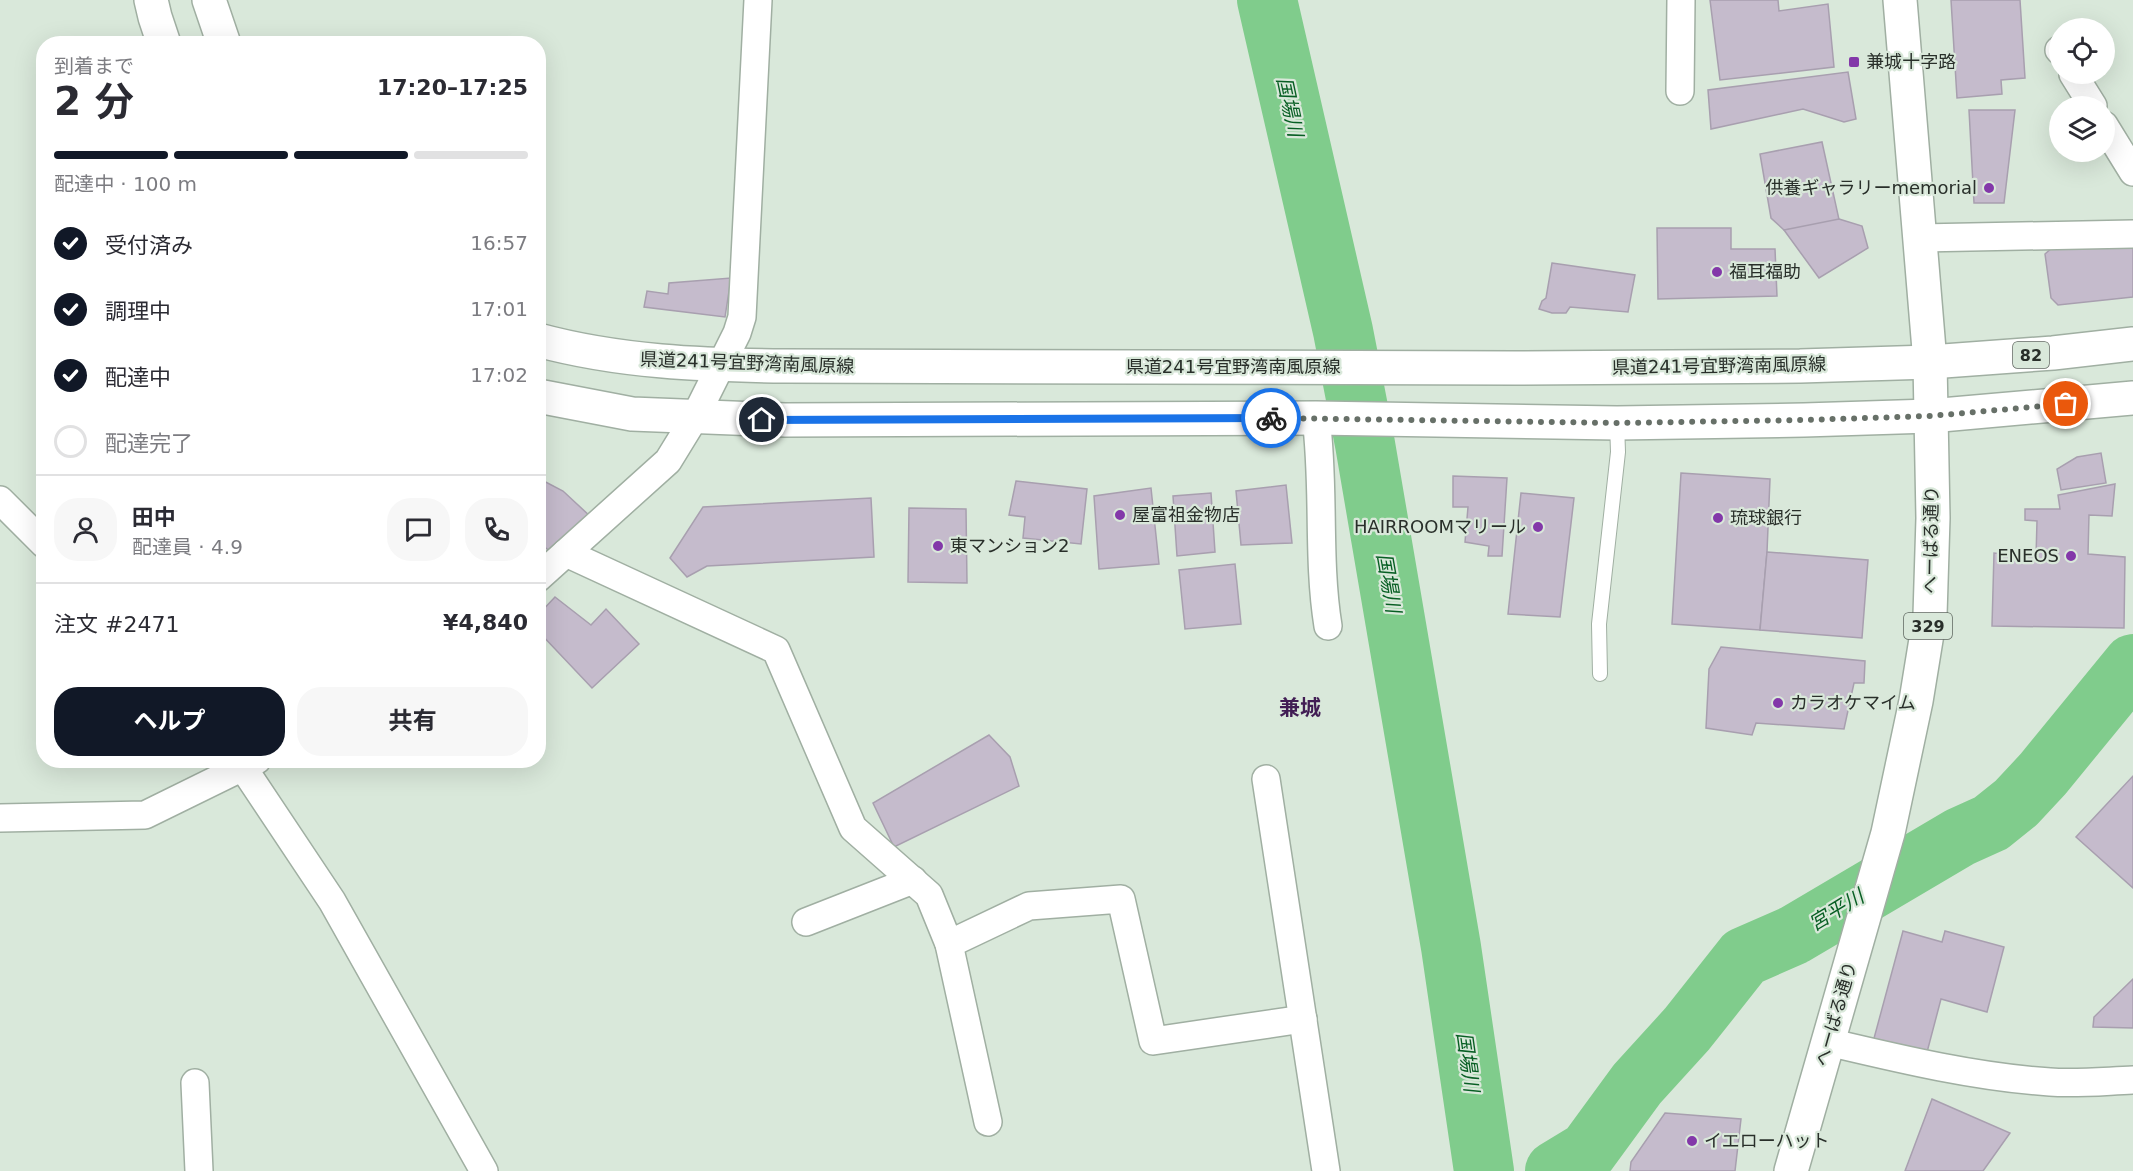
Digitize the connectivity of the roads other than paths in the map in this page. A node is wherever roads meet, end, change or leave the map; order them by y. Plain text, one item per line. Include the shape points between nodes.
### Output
1 (151, 0) edge
2 (209, 0) edge
3 (758, 0) edge
4 (1681, 0) edge
5 (1900, 0) edge
6 (161, 36) edge
7 (221, 36) edge
8 (1680, 92) dead end
9 (2115, 142) edge
10 (2133, 171) edge
11 (2133, 234) edge
12 (1920, 238) junction
13 (546, 342) edge
14 (2133, 344) edge
15 (1929, 362) junction
16 (719, 365) junction
17 (546, 398) edge
18 (2133, 398) edge
19 (1930, 416) junction
20 (695, 417) junction
21 (1323, 418) junction
22 (1617, 423) junction
23 (0, 500) edge
24 (36, 536) edge
25 (566, 553) junction
26 (546, 571) edge
27 (1328, 626) dead end
28 (1600, 674) dead end
29 (236, 768) edge
30 (249, 768) edge
31 (1266, 779) dead end
32 (0, 818) edge
33 (913, 880) junction
34 (806, 922) dead end
35 (949, 944) junction
36 (1303, 1019) junction
37 (1828, 1042) junction
38 (2133, 1080) edge
39 (195, 1083) dead end
40 (988, 1122) dead end
41 (199, 1171) edge
42 (484, 1171) edge
43 (1326, 1171) edge
44 (1791, 1171) edge

1 - 6 main road
2 - 7 main road
3 - 16 street via 742,317
4 - 8 street
5 - 12 main road, へーばる通り / 329
9 - 10 street
11 - 12 street
12 - 15 main road, へーばる通り / 329
13 - 16 main road, 県道241号宜野湾南風原線 via 638,360
14 - 15 main road, 82
15 - 16 main road, 県道241号宜野湾南風原線 via 1417,368
15 - 19 main road, へーばる通り / 329
16 - 20 street
17 - 20 main road via 632,414
18 - 19 main road
19 - 22 main road
19 - 37 main road, へーばる通り / 329 via 1930,615 1888,833
20 - 21 main road
20 - 25 street via 668,461
21 - 22 main road
21 - 27 street via 1324,602
22 - 28 lane via 1618,452 1599,624
23 - 24 street
25 - 26 street
25 - 33 street via 777,650 853,828
29 - 32 street via 145,815
30 - 42 street via 332,901
31 - 36 street
33 - 34 street
33 - 35 street via 930,895
35 - 36 street via 1029,906 1121,899 1153,1041
35 - 40 street
36 - 43 street
37 - 38 street via 1976,1073 2051,1082
37 - 44 main road, へーばる通り / 329
39 - 41 street

